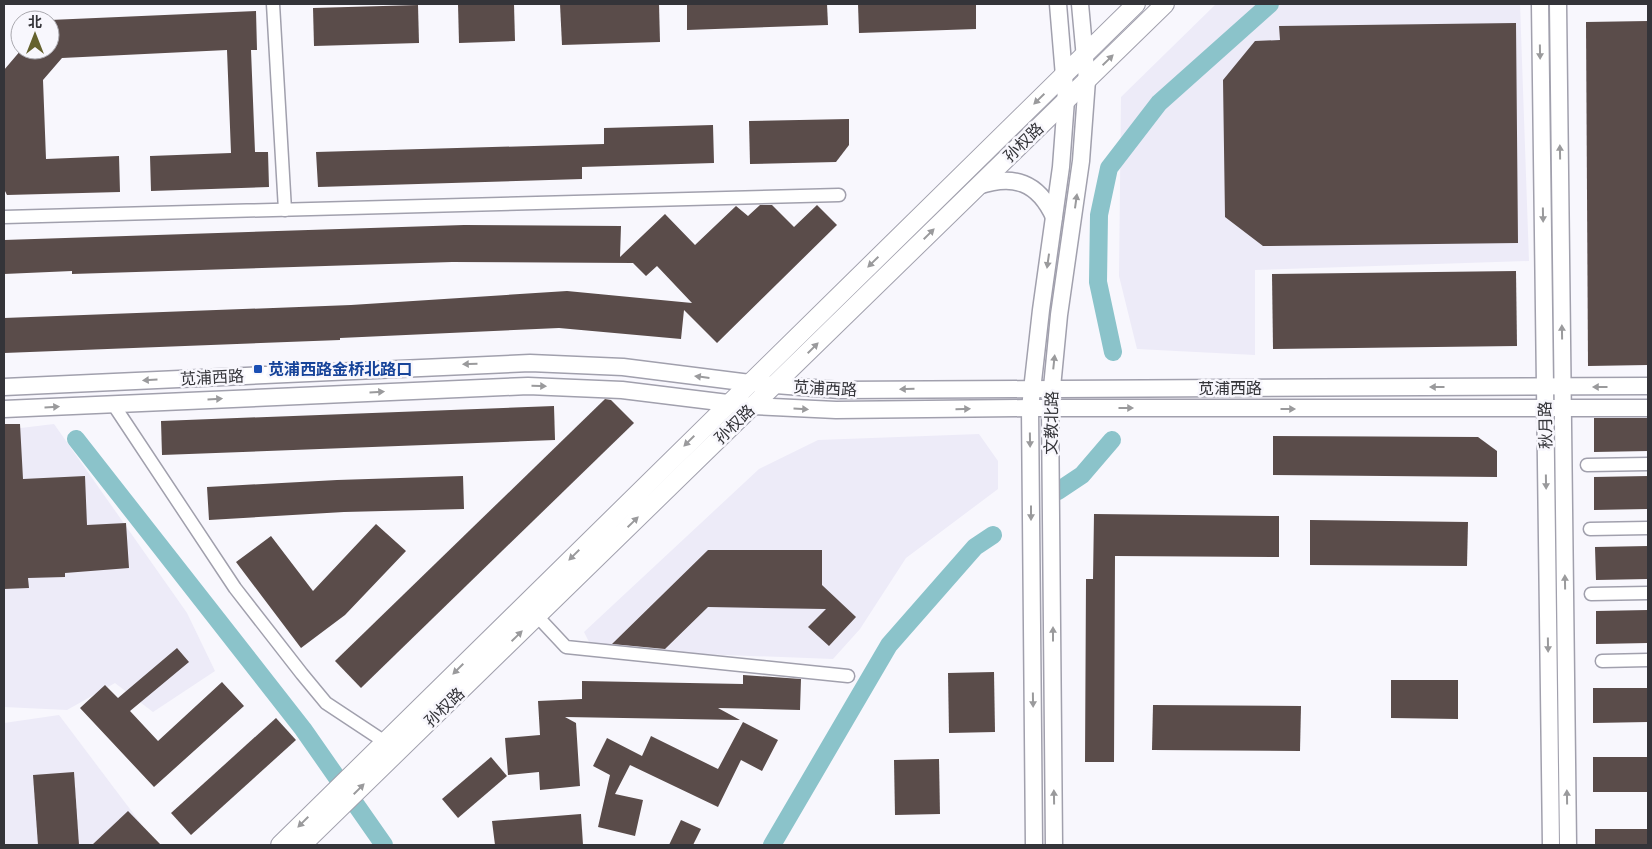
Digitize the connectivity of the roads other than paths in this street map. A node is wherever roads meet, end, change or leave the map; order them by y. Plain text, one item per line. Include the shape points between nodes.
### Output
1 (273, 4) edge
2 (1058, 4) edge
3 (1080, 4) edge
4 (1136, 4) edge
5 (1165, 4) edge
6 (1540, 4) edge
7 (1558, 4) edge
8 (1086, 53) junction
9 (1065, 74) junction
10 (1087, 80) junction
11 (1066, 100) junction
12 (978, 186) junction
13 (839, 195) dead end
14 (285, 210) junction
15 (4, 217) edge
16 (1054, 217) junction
17 (750, 383) junction
18 (776, 385) junction
19 (1648, 386) edge
20 (4, 387) edge
21 (1545, 387) junction
22 (1563, 387) junction
23 (1032, 388) junction
24 (1051, 388) junction
25 (728, 403) junction
26 (113, 404) junction
27 (752, 406) junction
28 (1030, 408) junction
29 (1050, 408) junction
30 (1648, 408) edge
31 (4, 409) edge
32 (1545, 410) junction
33 (1563, 410) junction
34 (1587, 464) dead end
35 (1648, 464) edge
36 (1648, 528) edge
37 (1590, 529) dead end
38 (1648, 593) edge
39 (1592, 594) dead end
40 (537, 616) junction
41 (1648, 660) edge
42 (1602, 661) dead end
43 (848, 676) dead end
44 (385, 742) junction
45 (375, 762) junction
46 (332, 804) junction
47 (280, 845) edge
48 (302, 845) edge
49 (1034, 845) edge
50 (1054, 845) edge
51 (1551, 845) edge
52 (1568, 845) edge

1 - 14 street
2 - 9 street, 文教北路
3 - 8 street, 文教北路
4 - 8 main road, 孙权路
10 -> 5 main road, 孙权路
6 -> 21 street, 秋月路
22 -> 7 street, 秋月路
8 - 9 main road, 孙权路
8 - 10 street, 文教北路
9 - 11 street, 文教北路
9 -> 17 main road, 孙权路
10 - 11 main road, 孙权路
24 -> 10 street, 文教北路 via 1081,162
11 - 12 main road, 孙权路
11 - 16 street, 文教北路
12 - 16 street via 997,180 1016,181 1040,194
18 -> 12 main road, 孙权路
13 - 14 street
14 - 15 street
16 -> 23 street, 文教北路
17 - 18 street, 苋浦西路
17 -> 20 street, 苋浦西路 via 624,367 530,363
17 - 25 main road, 孙权路
23 -> 18 street, 苋浦西路 via 840,390
18 - 27 main road, 孙权路
19 -> 22 street, 苋浦西路
21 - 22 street, 苋浦西路
21 -> 24 street, 苋浦西路
21 - 32 street, 秋月路
22 - 33 street, 秋月路
23 - 24 street, 苋浦西路
23 - 28 street, 文教北路
24 - 29 street, 文教北路
26 -> 25 street, 苋浦西路 via 528,386 622,390
25 - 27 street, 苋浦西路
25 -> 44 main road, 孙权路
31 -> 26 street, 苋浦西路
26 - 44 street via 235,588 302,674 326,703
27 -> 28 street, 苋浦西路 via 836,410
40 -> 27 main road, 孙权路
28 - 29 street, 苋浦西路
28 -> 49 street, 文教北路
29 -> 32 street, 苋浦西路
50 -> 29 street, 文教北路
30 - 33 street, 苋浦西路
32 - 33 street, 苋浦西路
32 -> 51 street, 秋月路
52 -> 33 street, 秋月路
34 - 35 street
36 - 37 street
38 - 39 street
40 - 43 street via 566,647
45 -> 40 main road, 孙权路
41 - 42 street
44 - 45 main road, 孙权路
45 - 46 main road, 孙权路
46 -> 47 main road, 孙权路
46 - 48 main road, 孙权路

